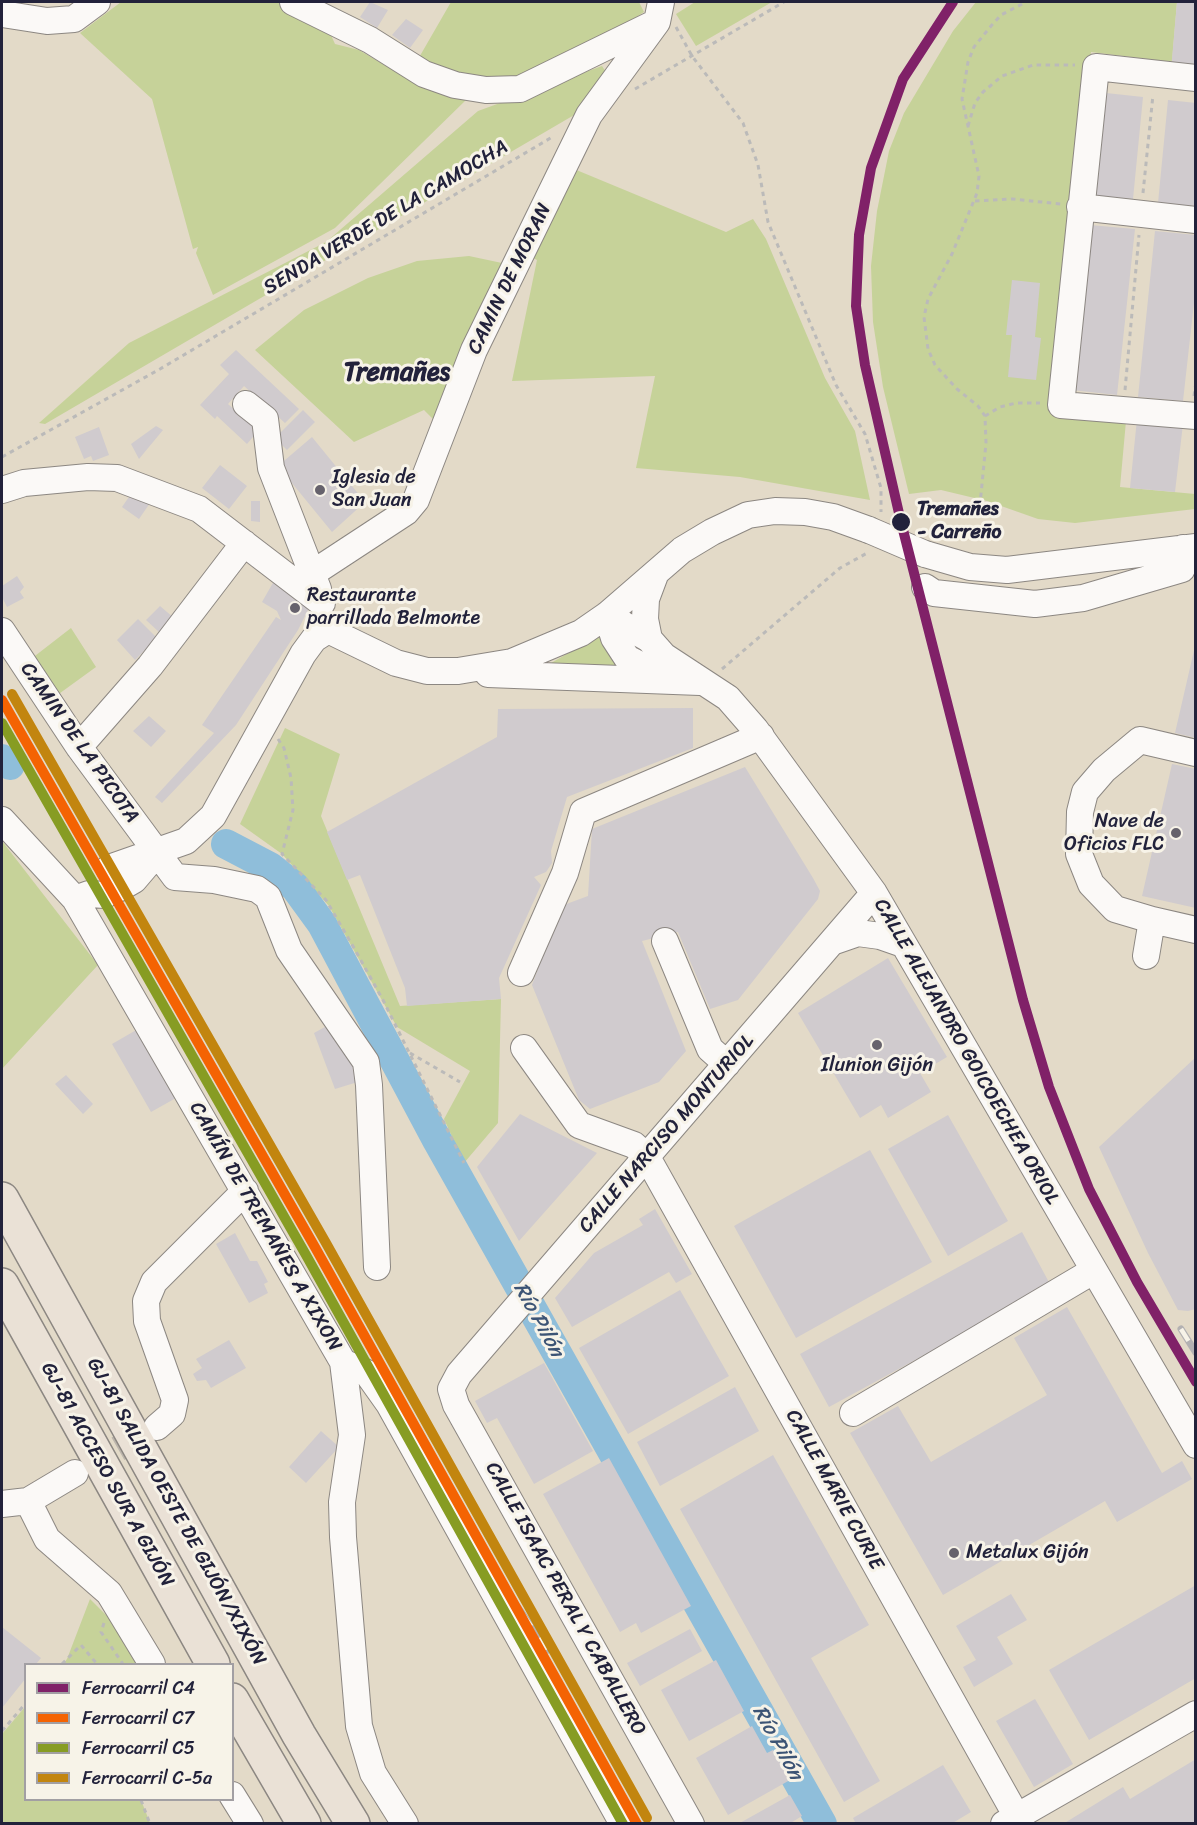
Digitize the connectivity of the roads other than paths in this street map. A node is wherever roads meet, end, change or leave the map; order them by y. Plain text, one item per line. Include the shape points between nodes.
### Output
1 (97, 2) edge
2 (293, 2) edge
3 (2, 14) edge
4 (663, 14) edge
5 (1196, 78) edge
6 (1080, 207) junction
7 (1196, 220) edge
8 (246, 404) dead end
9 (1196, 416) edge
10 (2, 490) edge
11 (244, 543) junction
12 (1189, 548) edge
13 (313, 573) junction
14 (655, 574) junction
15 (925, 587) dead end
16 (322, 603) junction
17 (607, 615) junction
18 (328, 630) junction
19 (2, 631) edge
20 (649, 639) junction
21 (458, 671) junction
22 (666, 679) junction
23 (705, 683) junction
24 (760, 736) junction
25 (79, 747) junction
26 (1196, 753) edge
27 (2, 820) edge
28 (157, 853) junction
29 (99, 887) junction
30 (874, 893) junction
31 (1152, 920) junction
32 (1196, 930) edge
33 (665, 941) dead end
34 (832, 942) junction
35 (903, 944) junction
36 (1146, 956) dead end
37 (521, 973) dead end
38 (524, 1048) dead end
39 (727, 1064) junction
40 (646, 1157) junction
41 (244, 1191) junction
42 (2, 1199) edge
43 (377, 1267) dead end
44 (1093, 1272) junction
45 (2, 1285) edge
46 (343, 1362) junction
47 (459, 1374) joint
48 (853, 1413) dead end
49 (157, 1427) tunnel mouth
50 (1196, 1445) edge
51 (75, 1473) tunnel mouth
52 (27, 1501) junction
53 (2, 1504) edge
54 (151, 1663) edge
55 (212, 1663) edge
56 (234, 1703) edge
57 (1196, 1714) edge
58 (234, 1798) edge
59 (1014, 1821) edge
60 (250, 1824) edge
61 (304, 1824) edge
62 (352, 1824) edge
63 (405, 1824) edge
64 (623, 1824) edge
65 (691, 1824) edge

1 - 3 street via 74,19 47,21
2 - 4 street via 370,40 424,74 454,85 486,90 520,88
4 - 13 street, CAMIN DE MORAN via 589,115 474,350 416,500 406,512
5 - 6 street via 1096,67
6 - 7 street
6 - 9 street via 1060,405
8 - 13 street via 265,419 271,468
10 - 11 street via 24,483 117,478 199,509
11 - 16 street
11 - 25 street via 150,666
12 - 14 street, bridge via 1007,570 970,567 925,554 874,530 833,517 775,512 748,515 711,531
12 - 15 street via 1182,569 1083,598 1035,604 934,593
13 - 16 street
14 - 17 street
14 - 20 street via 646,599
16 - 18 street
17 - 20 street, CALLE ALEJANDRO GOICOECHEA ORIOL
17 - 21 street via 581,633 512,662
17 - 22 street, CALLE ALEJANDRO GOICOECHEA ORIOL via 614,638 627,658
18 - 21 street via 396,663 427,671
18 - 28 street via 314,639 303,654 213,816 186,842
19 - 25 street, CAMIN DE LA PICOTA
20 - 23 street, CALLE ALEJANDRO GOICOECHEA ORIOL via 664,656
21 - 22 street, CALLE ALEJANDRO GOICOECHEA ORIOL
22 - 23 street, CALLE ALEJANDRO GOICOECHEA ORIOL
23 - 24 street, CALLE ALEJANDRO GOICOECHEA ORIOL via 728,698
24 - 30 street, CALLE ALEJANDRO GOICOECHEA ORIOL
24 - 37 street via 583,812 565,873
25 - 28 street, CAMIN DE LA PICOTA
26 - 31 street via 1140,740 1085,792 1080,812 1079,854 1092,884 1114,909
27 - 29 street, CAMÍN DE TREMAÑES A XIXON
28 - 29 street
28 - 43 street, CAMIN DE LA PICOTA via 175,877 257,889 268,897 289,950 366,1062
29 - 41 street, CAMÍN DE TREMAÑES A XIXON
30 - 34 street, CALLE NARCISO MONTURIOL
30 - 35 street, CALLE ALEJANDRO GOICOECHEA ORIOL
31 - 32 street
31 - 36 street
33 - 39 street via 710,1049
34 - 35 street via 858,933
34 - 39 street, CALLE NARCISO MONTURIOL
35 - 44 street, CALLE ALEJANDRO GOICOECHEA ORIOL
38 - 40 street via 579,1125 634,1145
39 - 40 street, CALLE NARCISO MONTURIOL
40 - 47 street, CALLE NARCISO MONTURIOL
40 - 59 street, CALLE MARIE CURIE
41 - 46 street, CAMÍN DE TREMAÑES A XIXON
41 - 49 street via 154,1282 146,1301 147,1321 175,1400 172,1414
42 - 62 highway, GJ-81 SALIDA OESTE DE GIJÓN/XIXÓN
44 - 48 street
44 - 50 street, CALLE ALEJANDRO GOICOECHEA ORIOL
45 - 55 highway, GJ-81 ACCESO SUR A GIJÓN
46 - 63 street, CAMÍN DE TREMAÑES A XIXON via 352,1435 342,1502 343,1537 358,1726 373,1773
46 - 64 street via 367,1372 389,1404
47 - 65 street, CALLE ISAAC PERAL Y CABALLERO via 451,1389 456,1405
51 - 52 street
52 - 53 street
52 - 54 street via 47,1539 109,1593
56 - 61 highway
57 - 59 street
58 - 60 street

